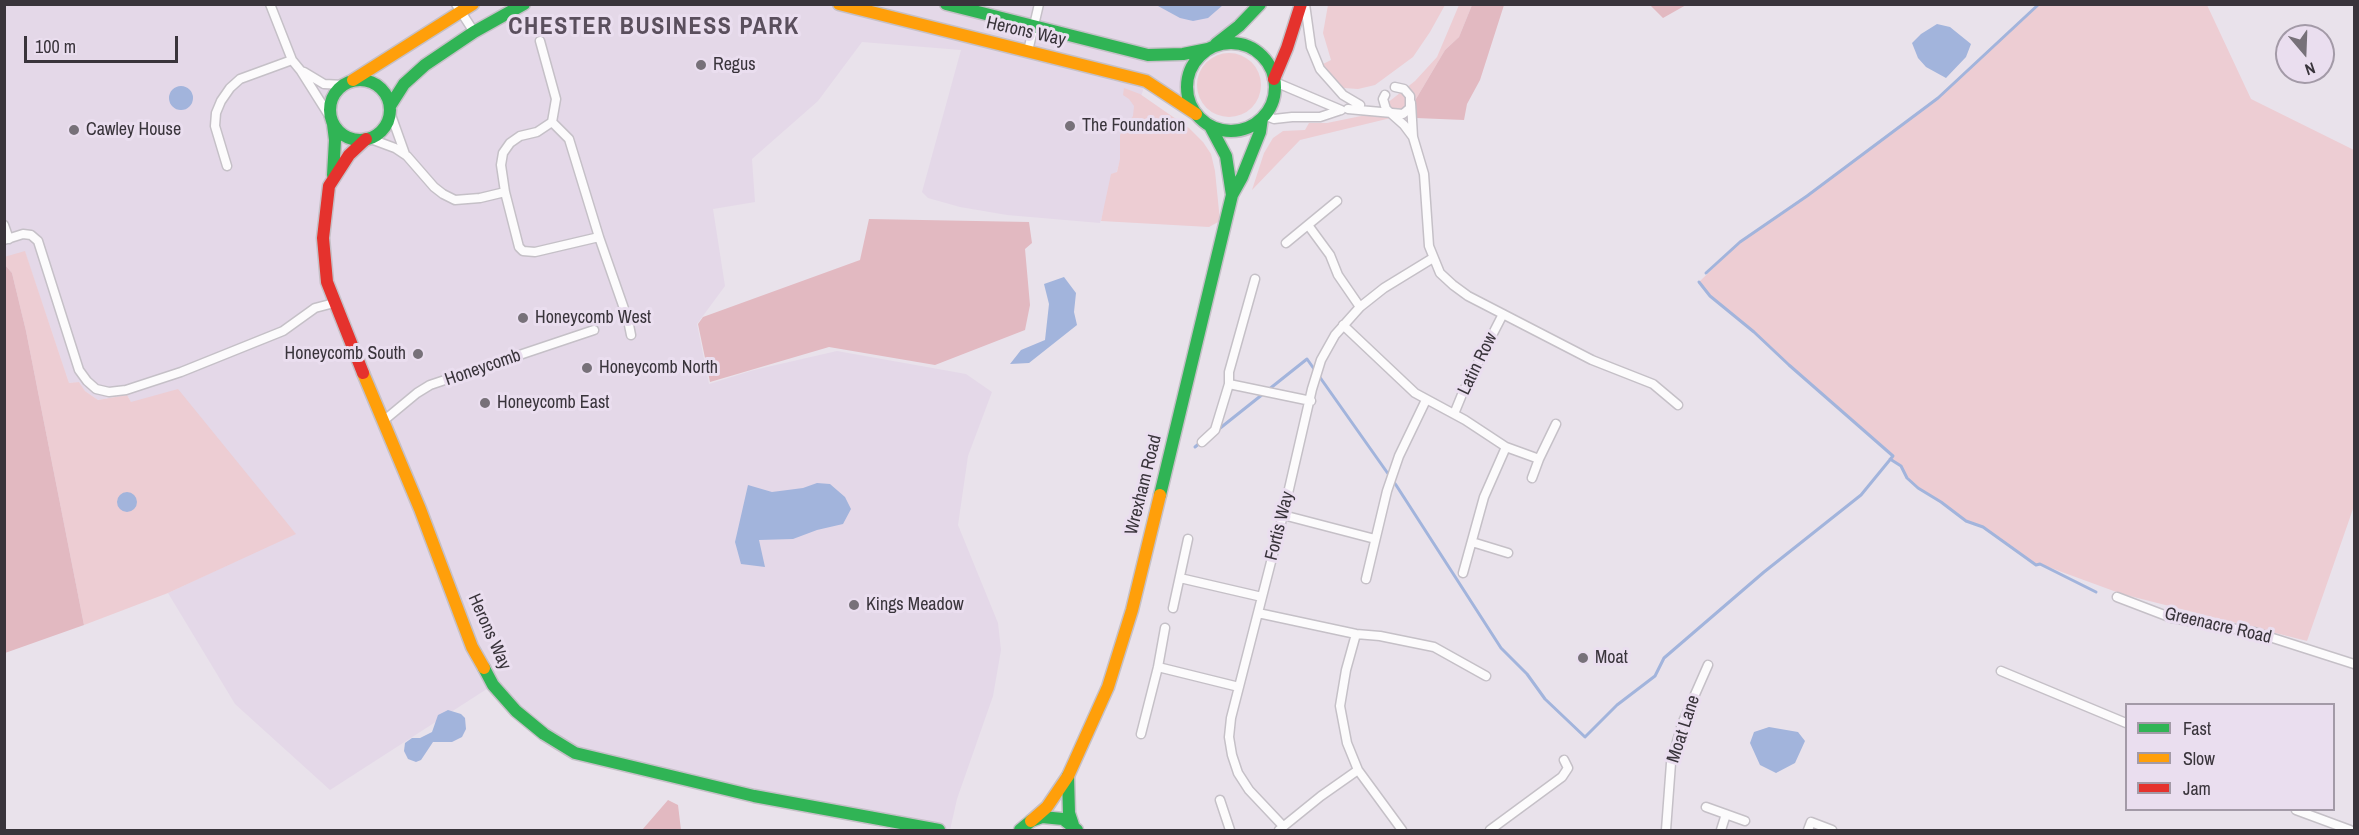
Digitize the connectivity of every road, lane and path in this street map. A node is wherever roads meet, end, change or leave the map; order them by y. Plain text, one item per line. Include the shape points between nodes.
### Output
1 (270, 4) edge
2 (473, 4) edge
3 (524, 4) edge
4 (839, 4) edge
5 (946, 4) edge
6 (1038, 4) edge
7 (1260, 4) edge
8 (1303, 4) edge
9 (458, 8) edge
10 (1034, 26) junction
11 (474, 32) junction
12 (540, 41) dead end
13 (1210, 48) junction
14 (1028, 51) junction
15 (292, 60) junction
16 (301, 71) junction
17 (1274, 80) junction
18 (348, 83) junction
19 (1395, 87) dead end
20 (1385, 95) dead end
21 (1411, 103) junction
22 (1360, 105) dead end
23 (390, 109) junction
24 (1348, 109) dead end
25 (1196, 114) junction
26 (1393, 114) junction
27 (1263, 117) junction
28 (332, 120) junction
29 (552, 122) junction
30 (1210, 126) junction
31 (1413, 137) junction
32 (367, 139) junction
33 (407, 156) junction
34 (227, 166) dead end
35 (333, 177) junction
36 (505, 192) junction
37 (1232, 195) junction
38 (1337, 201) dead end
39 (4, 225) edge
40 (1308, 225) junction
41 (598, 237) junction
42 (7, 239) edge
43 (1287, 243) dead end
44 (1433, 258) junction
45 (1254, 279) dead end
46 (334, 303) junction
47 (1360, 307) junction
48 (1503, 314) junction
49 (1343, 325) junction
50 (594, 330) dead end
51 (631, 335) dead end
52 (1229, 384) junction
53 (1311, 400) junction
54 (1426, 400) junction
55 (1678, 405) dead end
56 (1454, 414) junction
57 (382, 422) junction
58 (1556, 424) dead end
59 (1202, 442) dead end
60 (1506, 447) junction
61 (1539, 459) junction
62 (1532, 478) dead end
63 (1283, 515) junction
64 (1188, 539) dead end
65 (1375, 539) junction
66 (1472, 542) junction
67 (1508, 553) dead end
68 (1463, 573) dead end
69 (1179, 578) junction
70 (1366, 579) dead end
71 (1262, 597) junction
72 (2117, 597) dead end
73 (1173, 608) dead end
74 (1258, 613) junction
75 (1165, 628) dead end
76 (1356, 634) junction
77 (2355, 664) edge
78 (1708, 665) dead end
79 (1158, 667) junction
80 (2001, 671) dead end
81 (1486, 676) dead end
82 (1239, 687) junction
83 (2125, 722) edge
84 (1141, 734) dead end
85 (1564, 760) dead end
86 (1358, 770) junction
87 (1068, 776) junction
88 (1220, 800) dead end
89 (1706, 807) dead end
90 (2299, 811) edge
91 (1726, 814) junction
92 (1031, 821) junction
93 (1746, 821) dead end
94 (1075, 828) edge
95 (1281, 828) edge
96 (939, 831) edge
97 (1020, 831) edge
98 (1230, 831) edge
99 (1402, 831) edge
100 (1490, 831) edge
101 (1666, 831) edge
102 (1720, 831) edge
103 (1808, 831) edge
104 (1832, 831) edge
105 (2350, 831) edge

1 - 15 street
2 - 9 main road
3 - 11 main road
4 - 14 main road, Herons Way
5 - 10 main road, Herons Way
6 - 10 street
7 - 13 main road
8 - 17 main road
8 - 22 street via 1320,69 1343,95
9 - 11 street
9 - 18 main road
10 - 13 main road, Herons Way via 1148,55
10 - 14 street
11 - 23 main road via 418,71 404,84
12 - 29 street via 556,99
13 - 17 main road via 1233,43 1255,50 1266,61
13 - 25 main road via 1195,62 1188,78 1187,91
14 - 25 main road, Herons Way via 1146,81
15 - 16 street
15 - 34 street via 240,79 221,100 215,126
16 - 18 street via 324,84
16 - 28 street
17 - 27 main road via 1271,105
17 - 27 street via 1341,110 1320,117
18 - 23 main road via 366,80 379,87
18 - 28 main road via 336,91 331,101
19 - 21 street via 1408,92
20 - 26 street via 1386,109
21 - 26 street via 1403,114
21 - 31 street
23 - 32 main road via 384,128
23 - 33 street
24 - 26 street
25 - 30 main road
26 - 31 street
27 - 30 main road via 1236,131
27 - 37 main road, Wrexham Road
28 - 32 main road via 347,137
28 - 35 main road, Herons Way
29 - 36 street via 537,132 520,136 503,153
29 - 41 street via 569,139
30 - 37 main road, Wrexham Road via 1229,166
31 - 44 street via 1424,174
32 - 33 street
32 - 35 main road, Herons Way
33 - 36 street via 434,188 455,200
35 - 46 main road, Herons Way via 325,207 322,255
36 - 41 street via 523,251 535,252
37 - 87 main road, Wrexham Road via 1132,610 1108,687
38 - 40 street
39 - 42 street
40 - 43 street
40 - 47 street
41 - 51 street
42 - 46 street via 23,234 38,240 79,370 96,389 126,390 181,372 283,331 315,308
44 - 47 street, Fortis Way
44 - 48 street via 1440,273 1453,285
45 - 52 street
46 - 57 main road, Herons Way
47 - 49 street, Fortis Way
48 - 55 street via 1592,360 1653,384
48 - 56 street, Latin Row
49 - 53 street, Fortis Way via 1322,360
49 - 54 street via 1397,378
50 - 57 street, Honeycomb via 430,386
52 - 53 street
52 - 59 street via 1215,430
53 - 63 street, Fortis Way
54 - 56 street
54 - 65 street via 1399,456
56 - 60 street
57 - 96 main road, Herons Way via 482,667 516,711 544,734 575,753 634,769
58 - 61 street
60 - 61 street
60 - 66 street via 1484,497
61 - 62 street
63 - 65 street
63 - 71 street, Fortis Way
64 - 69 street
65 - 70 street
66 - 67 street
66 - 68 street
69 - 71 street
69 - 73 street
71 - 74 street, Fortis Way
72 - 77 street, Greenacre Road via 2172,618 2254,632
74 - 76 street
74 - 82 street, Fortis Way
75 - 79 street
76 - 81 street via 1434,647
76 - 86 street via 1340,706 1347,743
78 - 101 street, Moat Lane via 1682,724 1671,763
79 - 82 street
79 - 84 street
80 - 83 street
82 - 95 street, Fortis Way via 1229,737 1232,755 1249,790
85 - 100 street via 1568,768 1562,777
86 - 95 street
86 - 99 street
87 - 92 main road, Wrexham Road via 1047,807
87 - 94 main road, Wrexham Road via 1069,813
88 - 98 street
89 - 91 street
90 - 105 street
91 - 93 street
91 - 102 street
92 - 94 main road via 1053,817
92 - 97 main road, Wrexham Road
103 - 104 street via 1811,822

